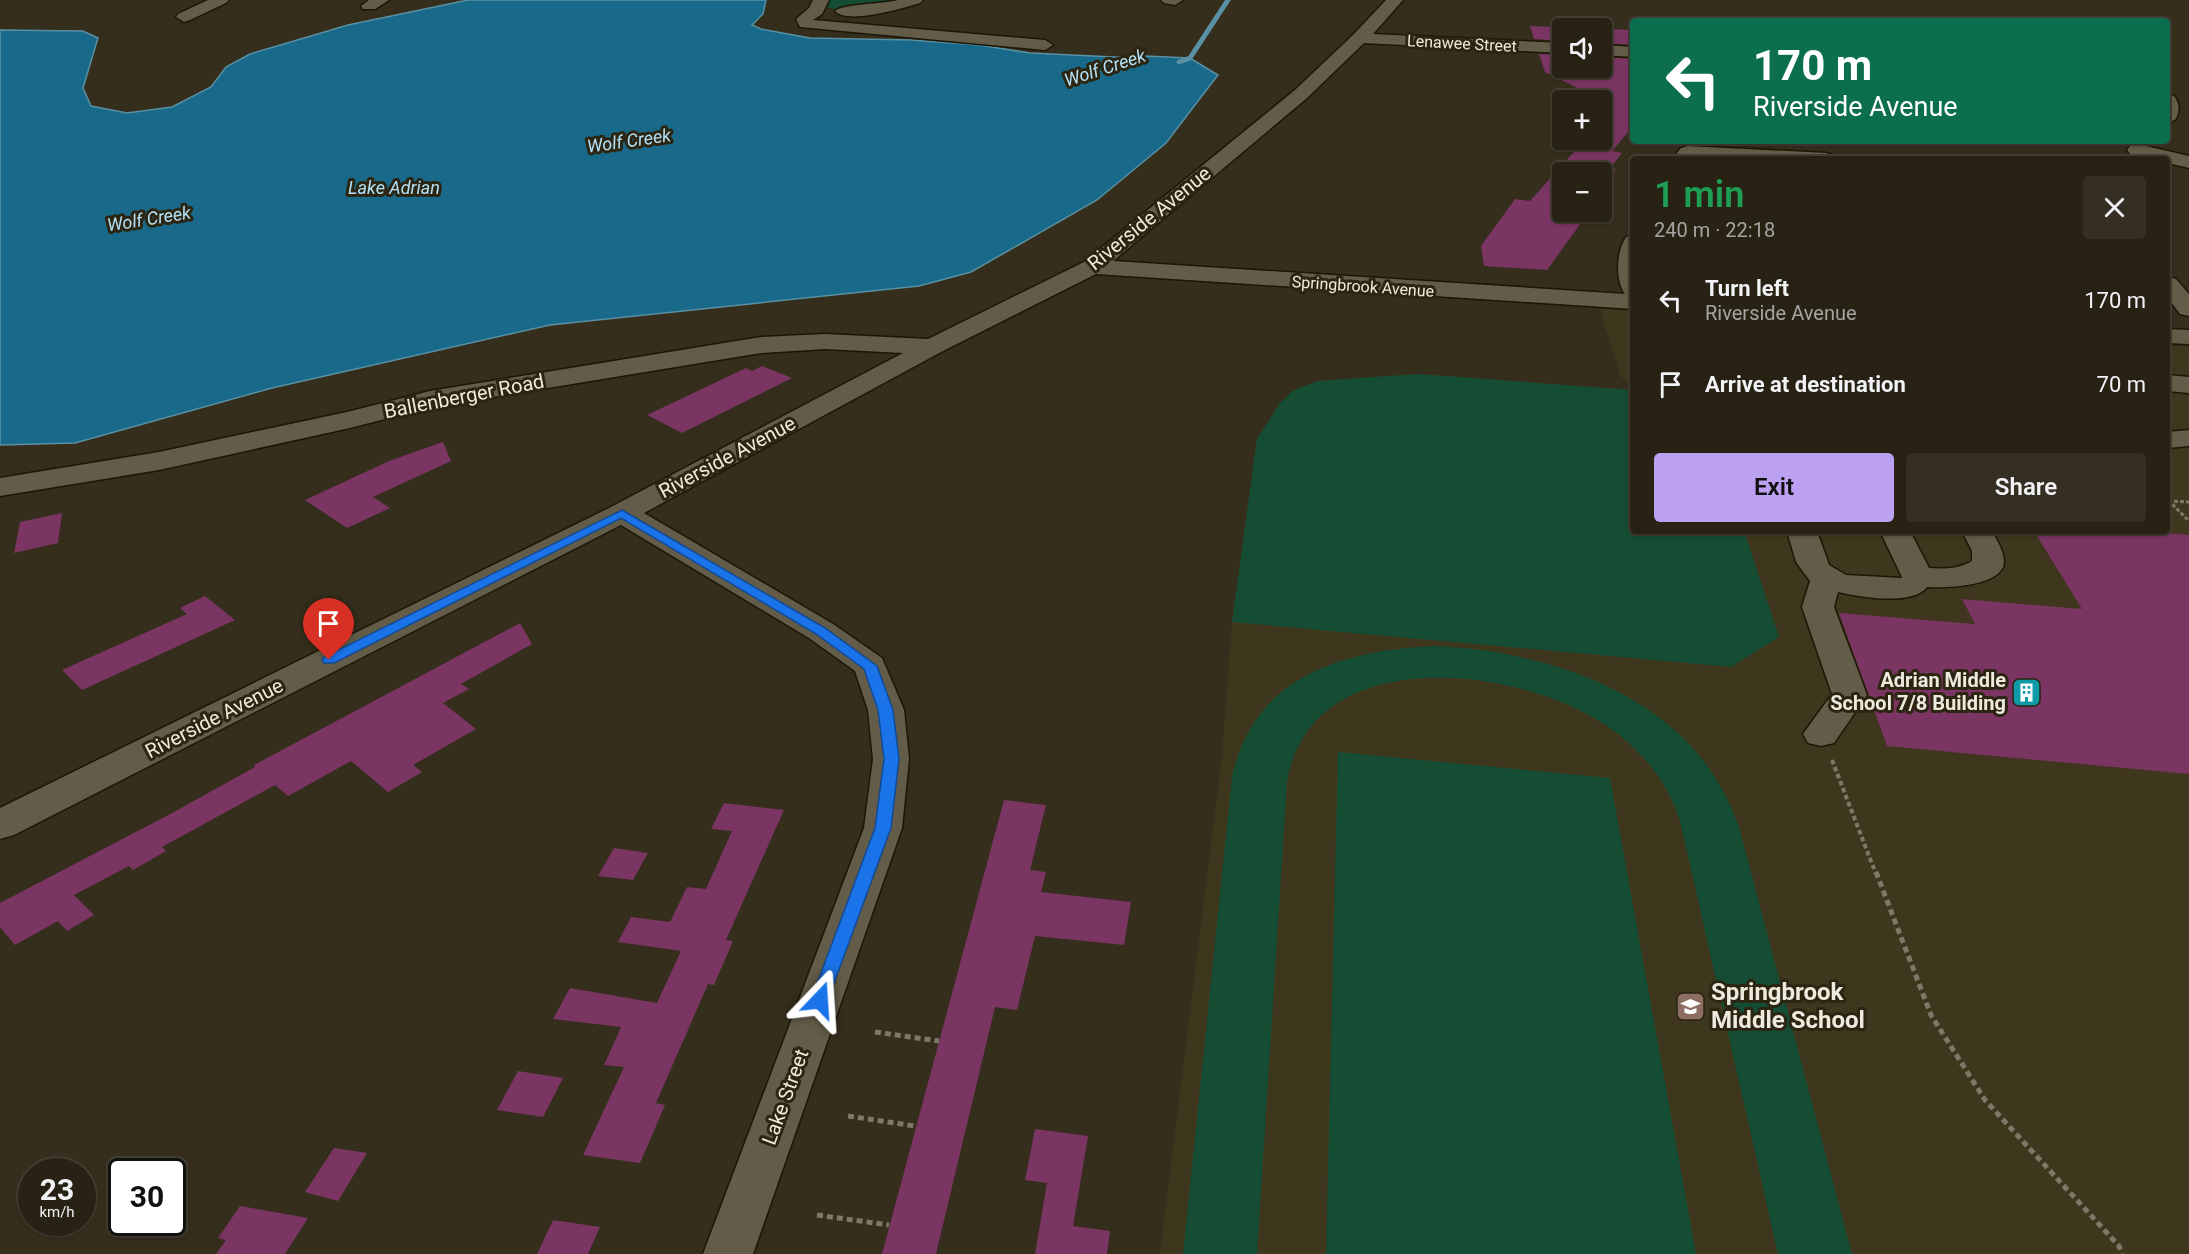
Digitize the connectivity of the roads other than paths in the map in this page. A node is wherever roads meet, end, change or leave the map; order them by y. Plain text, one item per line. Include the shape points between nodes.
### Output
1 (221, 0) edge
2 (915, 0) edge
3 (1169, 0) edge
4 (1175, 0) edge
5 (1395, 0) edge
6 (819, 5) edge
7 (843, 11) junction
8 (184, 17) dead end
9 (911, 17) dead end
10 (1360, 39) junction
11 (1045, 45) dead end
12 (1552, 48) edge
13 (1612, 51) edge
14 (1630, 52) edge
15 (2136, 150) edge
16 (1685, 156) edge
17 (1774, 156) edge
18 (2162, 156) edge
19 (2170, 158) edge
20 (2189, 162) edge
21 (1630, 251) edge
22 (1092, 267) junction
23 (1630, 273) edge
24 (2170, 286) edge
25 (1630, 302) edge
26 (2189, 309) edge
27 (2170, 336) edge
28 (2189, 337) edge
29 (932, 347) junction
30 (2170, 384) edge
31 (2189, 385) edge
32 (2189, 438) edge
33 (2170, 440) edge
34 (0, 487) edge
35 (622, 513) junction
36 (1803, 534) edge
37 (1896, 534) edge
38 (1978, 534) edge
39 (1918, 577) junction
40 (1826, 579) junction
41 (1821, 734) road end
42 (0, 825) edge
43 (728, 1254) edge

1 - 8 street
2 - 7 street via 883,9
3 - 4 street
5 - 10 street, Riverside Avenue
6 - 7 street
6 - 11 street via 804,19 806,24
7 - 9 street
10 - 12 street, Lenawee Street
10 - 22 street, Riverside Avenue via 1301,94
13 - 14 street
15 - 18 street
16 - 17 street via 1688,152 1705,152
19 - 20 street
21 - 23 street
22 - 25 street, Springbrook Avenue
22 - 29 street, Riverside Avenue
24 - 26 street
27 - 28 street
29 - 34 street, Ballenberger Road via 836,341 761,345 430,399 225,448
29 - 35 street, Riverside Avenue
30 - 31 street
32 - 33 street
35 - 42 street, Riverside Avenue
35 - 43 street, Lake Street via 820,631 870,666 886,710 891,759 883,828
36 - 40 street via 1816,570
37 - 39 street
38 - 39 street via 1987,551 1988,565 1962,578
39 - 40 street via 1904,589
40 - 41 street via 1818,607 1850,696

